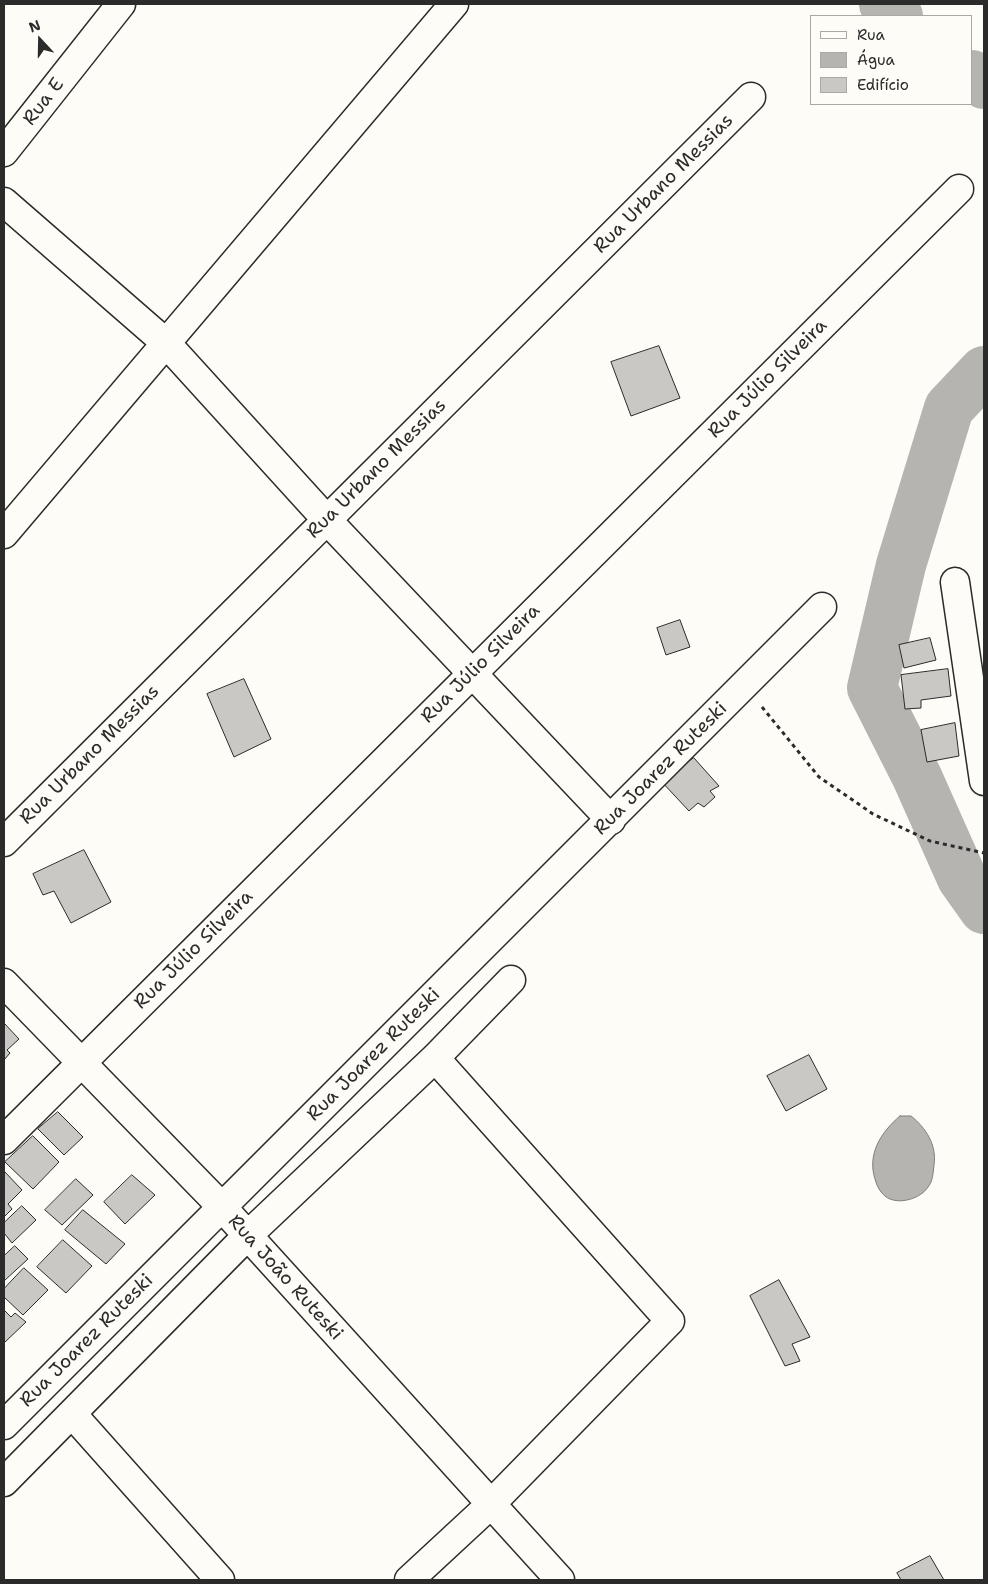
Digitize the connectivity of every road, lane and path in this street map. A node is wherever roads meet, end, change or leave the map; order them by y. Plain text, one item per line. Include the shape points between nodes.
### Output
1 (121, 4) edge
2 (454, 4) edge
3 (752, 98) dead end
4 (4, 152) edge
5 (959, 189) dead end
6 (4, 202) edge
7 (166, 343) junction
8 (326, 519) junction
9 (4, 534) edge
10 (955, 582) dead end
11 (822, 607) dead end
12 (472, 673) junction
13 (744, 685) junction
14 (984, 781) edge
15 (610, 820) junction
16 (4, 842) edge
17 (984, 853) edge
18 (511, 980) dead end
19 (4, 983) edge
20 (435, 1058) junction
21 (81, 1063) junction
22 (4, 1140) edge
23 (221, 1206) junction
24 (247, 1236) junction
25 (72, 1415) junction
26 (4, 1425) edge
27 (4, 1482) edge
28 (490, 1505) junction
29 (220, 1580) edge
30 (409, 1580) edge
31 (560, 1580) edge

1 - 4 street, Rua E
2 - 7 street
3 - 8 street, Rua Urbano Messias
5 - 12 street, Rua Júlio Silveira
6 - 7 street
7 - 8 street
7 - 9 street
8 - 12 street
8 - 16 street, Rua Urbano Messias
10 - 14 street
11 - 13 street, Rua Joarez Ruteski
12 - 15 street
12 - 21 street, Rua Júlio Silveira
13 - 15 street, Rua Joarez Ruteski
13 - 17 path via 819,776 873,814 930,842
15 - 23 street, Rua Joarez Ruteski
18 - 20 street
19 - 21 street, Rua João Ruteski
20 - 24 street
20 - 28 street via 670,1321
21 - 22 street, Rua Júlio Silveira
21 - 23 street, Rua João Ruteski
23 - 24 street, Rua João Ruteski
23 - 26 street, Rua Joarez Ruteski
24 - 25 street
24 - 28 street, Rua João Ruteski
25 - 27 street
25 - 29 street
28 - 30 street
28 - 31 street, Rua João Ruteski

